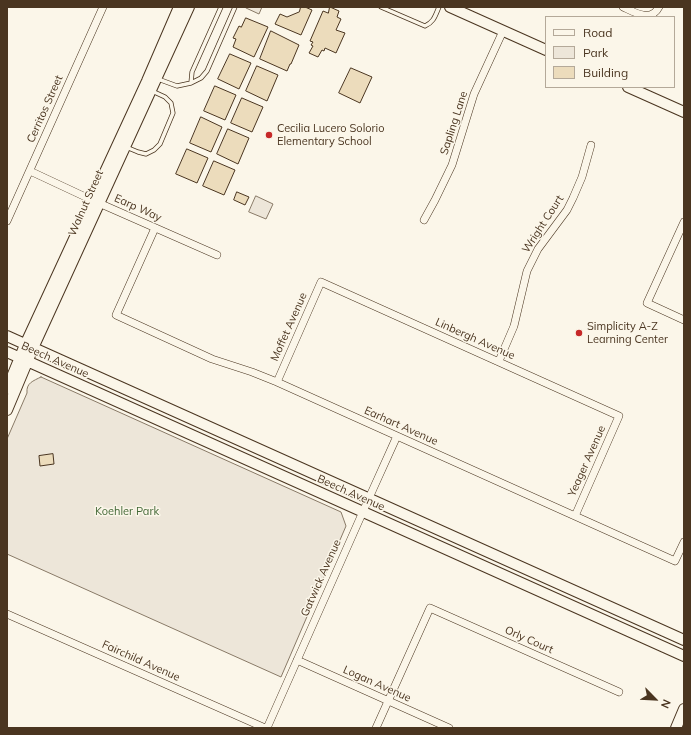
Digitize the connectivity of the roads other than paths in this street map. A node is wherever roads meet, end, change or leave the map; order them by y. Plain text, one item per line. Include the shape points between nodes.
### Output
1 (103, 7) edge
2 (179, 7) edge
3 (189, 7) edge
4 (221, 7) edge
5 (235, 7) edge
6 (381, 7) edge
7 (439, 7) edge
8 (450, 7) edge
9 (623, 7) edge
10 (659, 7) edge
11 (503, 30) junction
12 (545, 50) edge
13 (152, 83) junction
14 (191, 83) junction
15 (630, 88) edge
16 (684, 112) edge
17 (591, 144) dead end
18 (125, 147) junction
19 (30, 171) junction
20 (96, 202) junction
21 (424, 220) dead end
22 (7, 221) edge
23 (684, 222) edge
24 (155, 228) junction
25 (217, 255) dead end
26 (322, 282) joint
27 (684, 320) edge
28 (7, 336) edge
29 (29, 346) junction
30 (7, 352) edge
31 (24, 360) junction
32 (499, 361) junction
33 (277, 382) junction
34 (7, 389) edge
35 (7, 410) edge
36 (620, 416) joint
37 (397, 436) junction
38 (368, 498) junction
39 (363, 512) junction
40 (575, 516) junction
41 (684, 542) edge
42 (7, 614) edge
43 (684, 640) edge
44 (684, 656) edge
45 (297, 660) junction
46 (619, 692) dead end
47 (388, 701) junction
48 (684, 709) edge
49 (266, 728) edge
50 (376, 728) edge
51 (449, 728) edge
52 (676, 728) edge

1 - 19 street, Cerritos Street
2 - 13 main road, Walnut Street
3 - 13 main road, Walnut Street
4 - 14 lane via 192,72
5 - 14 lane via 207,71
6 - 7 lane via 425,26 430,24
8 - 11 main road
9 - 10 street via 642,16 651,15
11 - 12 main road
11 - 21 street, Sapling Lane via 474,94 452,165
13 - 14 lane via 177,86
13 - 18 main road, Walnut Street
13 - 18 lane via 171,103 173,113 160,144 146,154
13 - 20 main road, Walnut Street
15 - 16 main road
17 - 32 street, Wright Court via 582,177 567,210 538,249 527,271 514,326
18 - 20 main road, Walnut Street
19 - 20 street, Earp Way
19 - 22 street, Cerritos Street
20 - 24 street, Earp Way
20 - 29 main road, Walnut Street
23 - 27 street via 647,303
24 - 25 street, Earp Way
24 - 33 street, Earhart Avenue via 116,315 212,359
26 - 32 street, Linbergh Avenue
26 - 33 street, Moffet Avenue
28 - 29 main road, Beech Avenue
29 - 31 main road, Walnut Street
29 - 38 main road, Beech Avenue
30 - 31 main road, Beech Avenue
31 - 34 main road, Walnut Street
31 - 35 main road, Walnut Street
31 - 39 main road, Beech Avenue
32 - 36 street, Linbergh Avenue
33 - 37 street, Earhart Avenue
36 - 40 street, Yeager Avenue
37 - 38 street, Gatwick Avenue
37 - 40 street, Earhart Avenue
38 - 39 street, Gatwick Avenue
38 - 43 main road, Beech Avenue
39 - 44 main road, Beech Avenue
39 - 45 street, Gatwick Avenue
40 - 41 street, Earhart Avenue via 675,561
42 - 49 street, Fairchild Avenue
45 - 47 street, Logan Avenue
45 - 49 street, Gatwick Avenue
46 - 47 street, Orly Court via 430,608
47 - 50 street
47 - 51 street, Logan Avenue
48 - 52 main road

